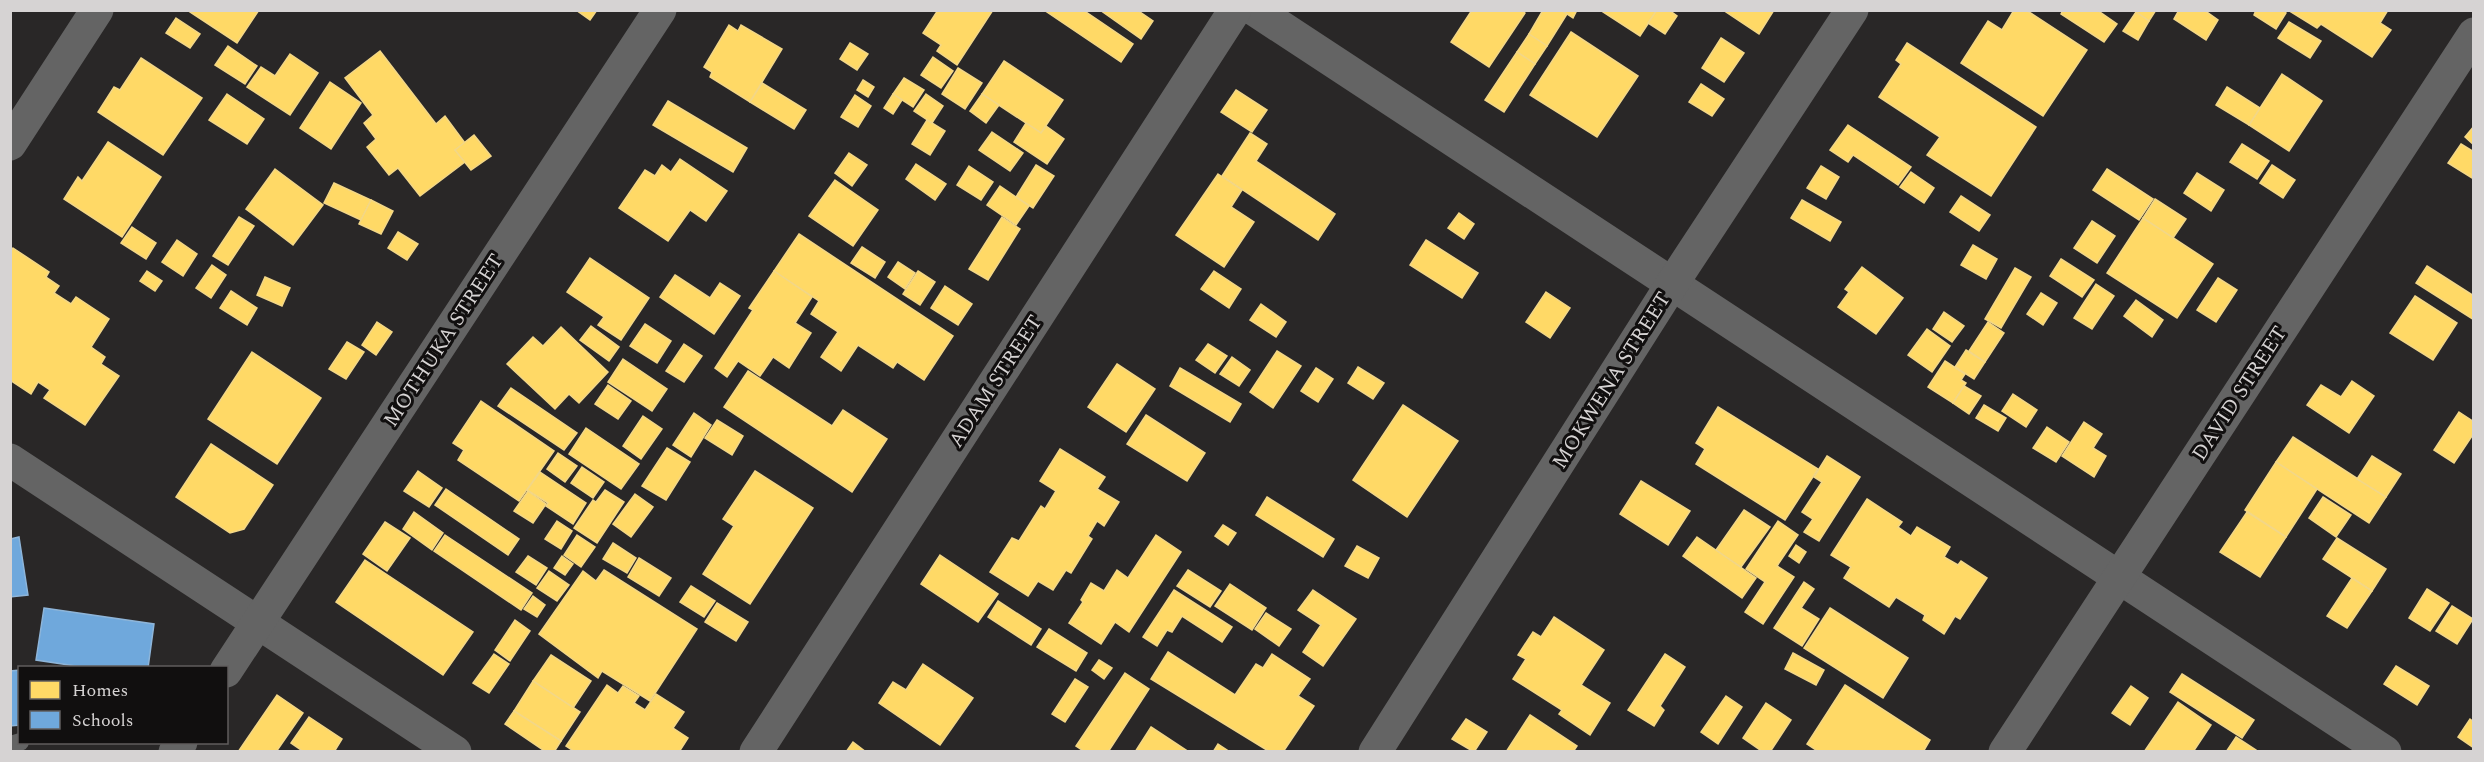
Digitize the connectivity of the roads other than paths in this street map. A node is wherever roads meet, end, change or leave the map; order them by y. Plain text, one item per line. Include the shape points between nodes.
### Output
1 (97, 10) edge
2 (660, 10) edge
3 (1235, 10) edge
4 (1255, 10) edge
5 (1852, 10) edge
6 (2474, 34) edge
7 (10, 144) edge
8 (1672, 284) junction
9 (10, 460) edge
10 (2118, 578) junction
11 (258, 621) junction
12 (228, 668) edge
13 (455, 752) edge
14 (756, 752) edge
15 (1375, 752) edge
16 (2005, 752) edge
17 (2385, 752) edge

1 - 7 street
2 - 11 street, MOTHUKA STREET
3 - 14 street, ADAM STREET
4 - 8 street
5 - 8 street, MOKWENA STREET
6 - 10 street, DAVID STREET
8 - 10 street
8 - 15 street, MOKWENA STREET
9 - 11 street
10 - 16 street, DAVID STREET
10 - 17 street
11 - 12 street, MOTHUKA STREET
11 - 13 street

